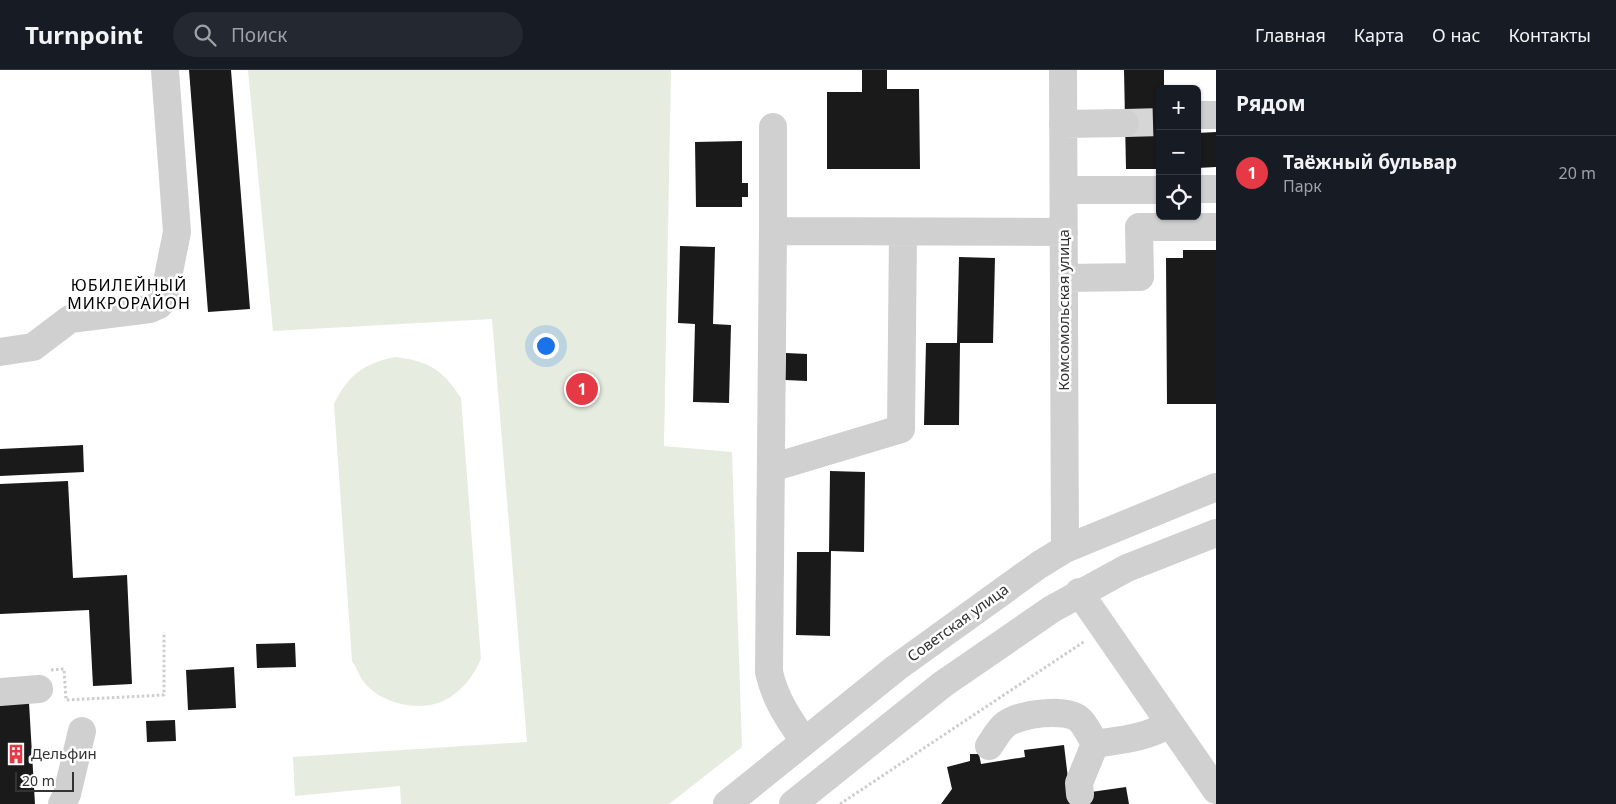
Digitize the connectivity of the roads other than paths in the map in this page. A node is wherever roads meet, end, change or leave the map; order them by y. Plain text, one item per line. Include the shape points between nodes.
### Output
1 (165, 70) edge
2 (1063, 70) edge
3 (1201, 115) edge
4 (1216, 115) edge
5 (1126, 123) tunnel mouth
6 (1064, 124) junction
7 (774, 127) dead end
8 (1201, 189) edge
9 (1216, 189) edge
10 (1064, 190) junction
11 (1156, 190) edge
12 (1216, 227) edge
13 (773, 231) junction
14 (903, 232) junction
15 (1064, 232) junction
16 (1064, 278) junction
17 (0, 352) edge
18 (771, 468) junction
19 (1216, 487) edge
20 (1216, 533) edge
21 (1065, 549) junction
22 (1079, 592) junction
23 (42, 680) road end
24 (0, 692) edge
25 (1169, 724) junction
26 (82, 732) dead end
27 (804, 741) junction
28 (1095, 744) junction
29 (989, 746) dead end
30 (1216, 790) edge
31 (1080, 794) dead end
32 (62, 804) edge
33 (727, 804) edge
34 (793, 804) edge

1 - 17 street via 177,232 164,297 159,305 150,309 70,319 33,347
2 - 6 street, Комсомольская улица
3 - 4 street
5 - 6 street
6 - 10 street, Комсомольская улица
7 - 13 street
8 - 9 street
10 - 11 street
10 - 15 street, Комсомольская улица
12 - 16 street via 1139,227 1140,277
13 - 14 street
13 - 18 street
14 - 15 street
14 - 18 street via 901,429
15 - 16 street, Комсомольская улица
16 - 21 street, Комсомольская улица
18 - 27 street via 769,672 773,691
19 - 21 street, Советская улица
20 - 22 street via 1127,568
21 - 27 street, Советская улица via 896,668
22 - 25 street
22 - 34 street via 943,684
23 - 24 street
25 - 28 street via 1157,732
25 - 30 street
26 - 32 street
27 - 33 street, Советская улица
28 - 29 street via 1080,720 1061,712 1015,718 1003,726
28 - 31 street via 1079,783

